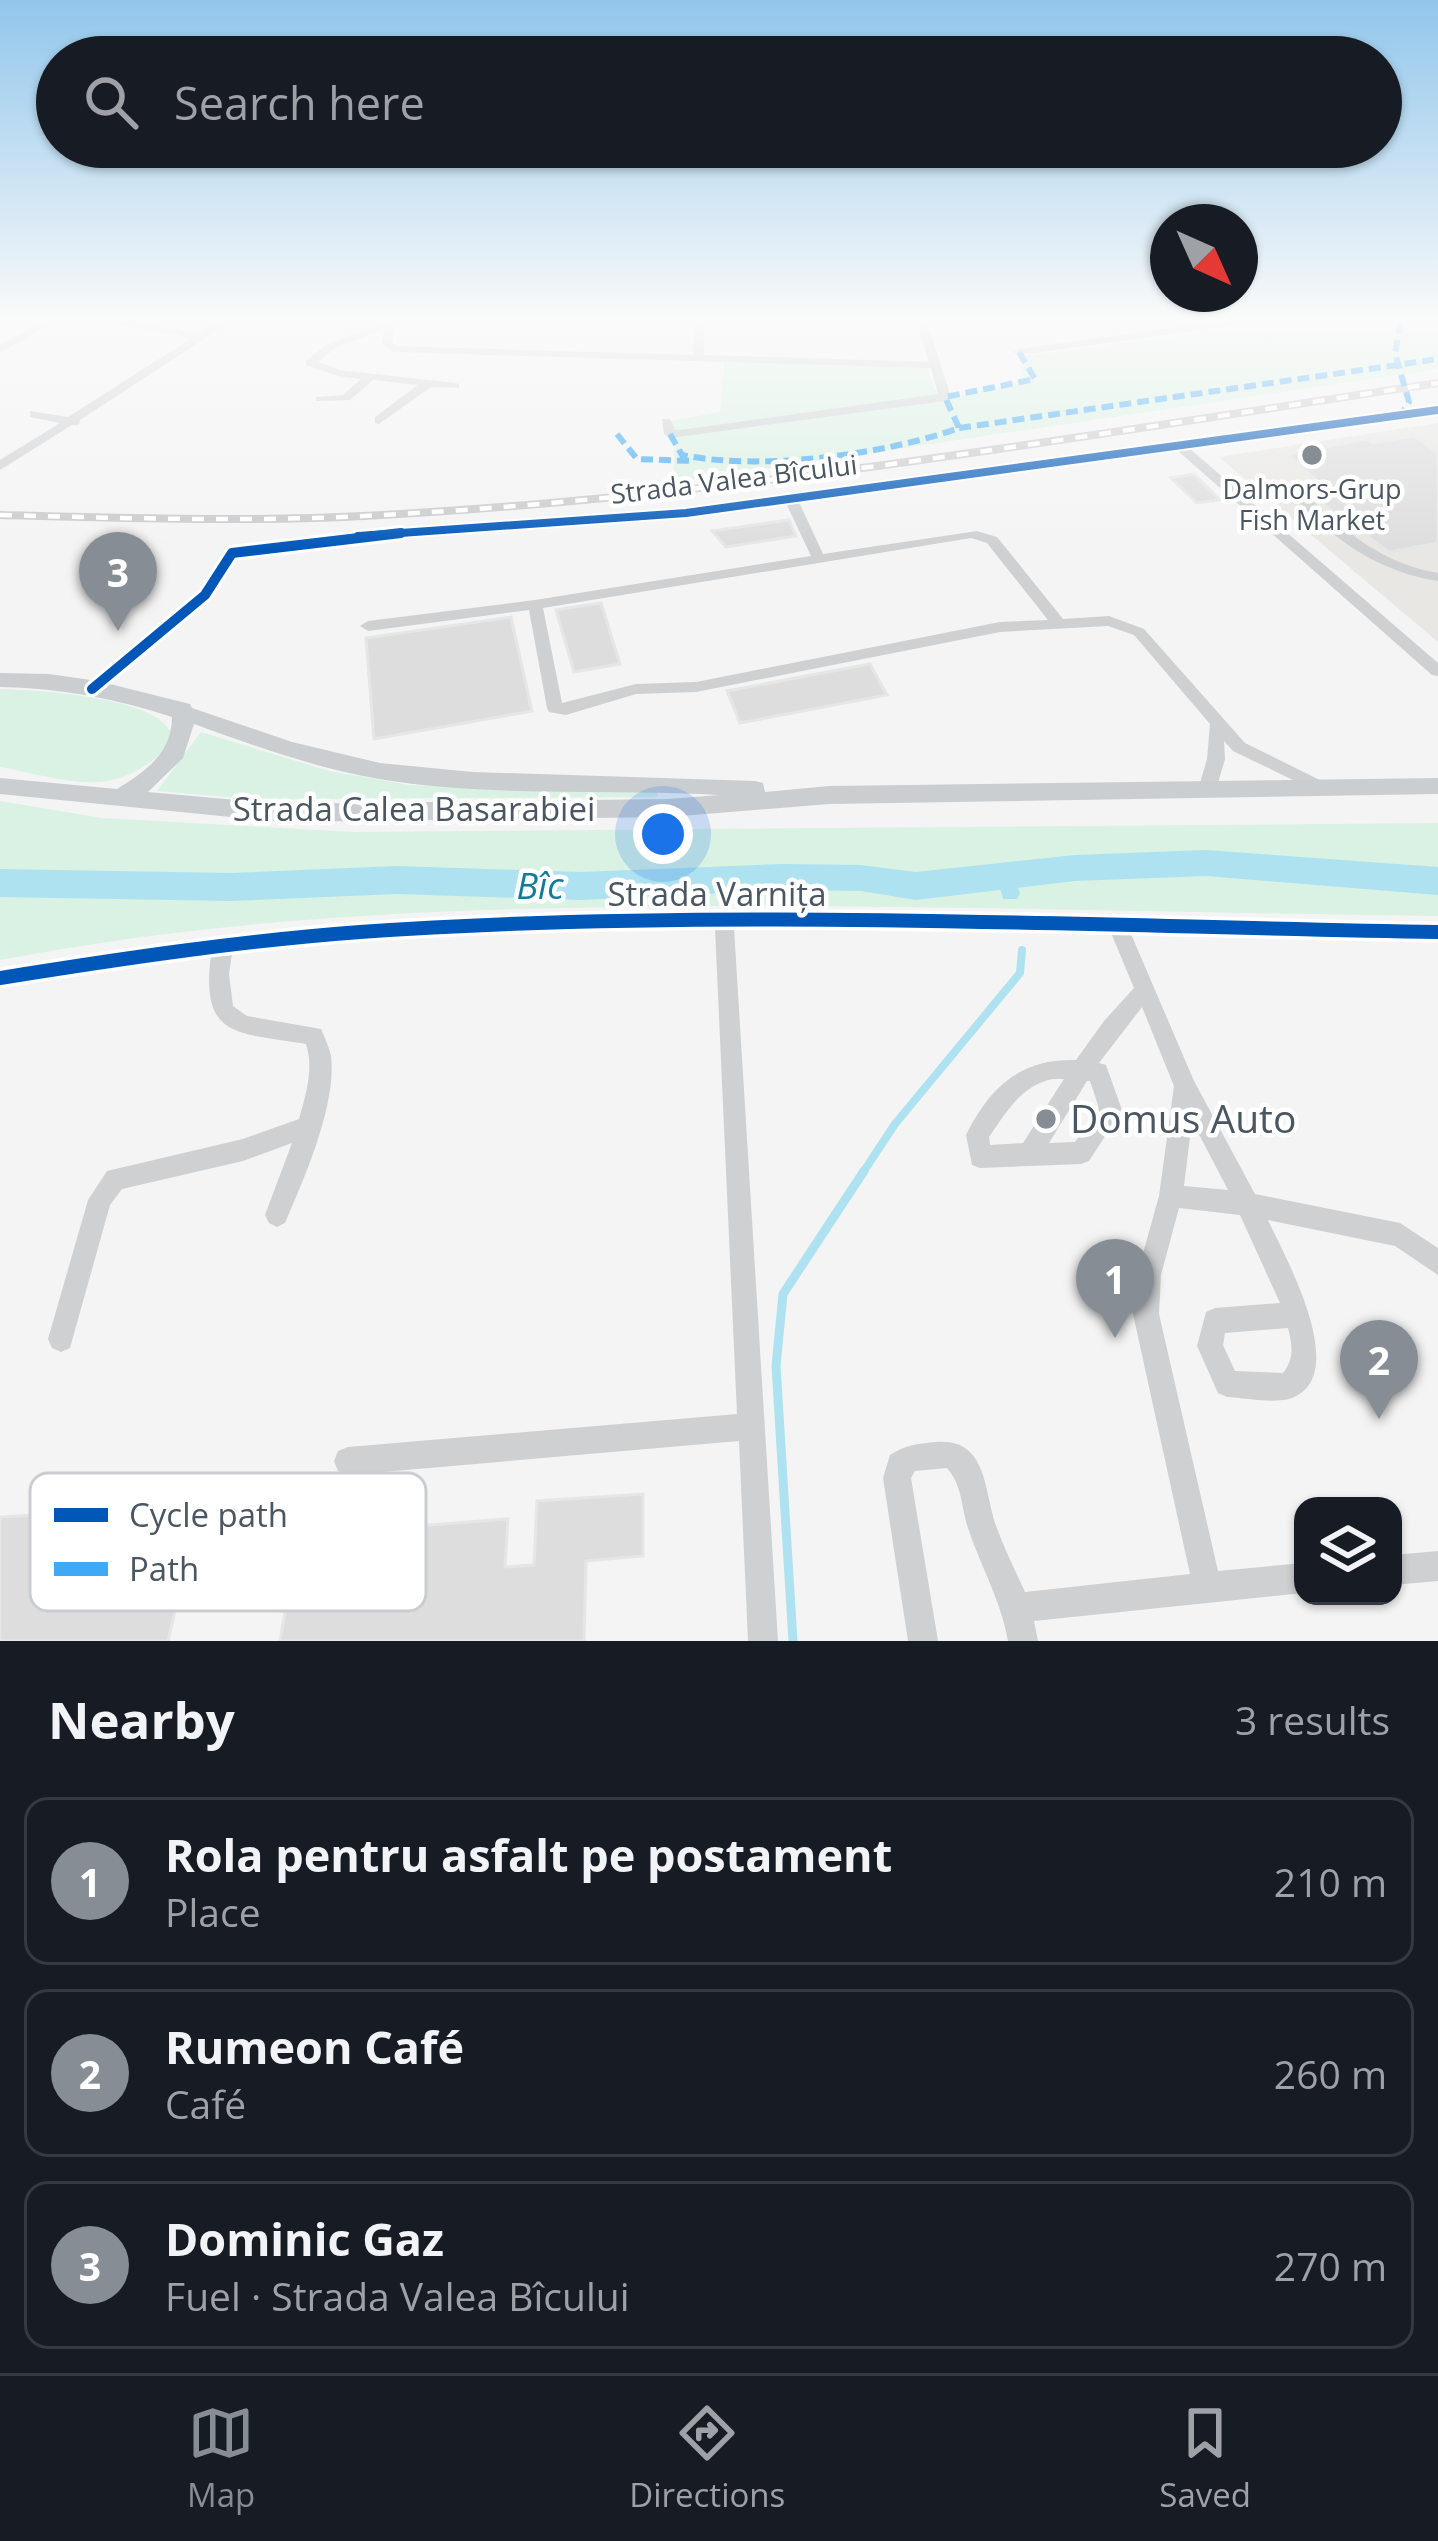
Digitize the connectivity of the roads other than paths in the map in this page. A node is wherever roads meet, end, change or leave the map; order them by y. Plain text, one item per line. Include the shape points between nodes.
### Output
1 (110, 399) edge
2 (320, 399) dead end
3 (331, 399) edge
4 (407, 399) edge
5 (934, 399) edge
6 (1438, 410) edge
7 (1418, 412) junction
8 (34, 414) dead end
9 (379, 420) dead end
10 (75, 422) junction
11 (666, 422) dead end
12 (1438, 426) edge
13 (1181, 446) junction
14 (0, 466) edge
15 (1312, 488) dead end
16 (790, 499) junction
17 (818, 555) junction
18 (1438, 577) edge
19 (535, 605) junction
20 (1056, 620) junction
21 (368, 626) dead end
22 (0, 663) edge
23 (1438, 671) edge
24 (50, 677) junction
25 (0, 680) edge
26 (92, 689) junction
27 (182, 709) junction
28 (1216, 727) junction
29 (0, 786) edge
30 (1438, 786) edge
31 (1322, 788) junction
32 (1207, 790) junction
33 (829, 795) junction
34 (116, 800) junction
35 (724, 920) junction
36 (1118, 928) junction
37 (1438, 932) edge
38 (223, 943) junction
39 (0, 978) edge
40 (1145, 990) junction
41 (1085, 1070) junction
42 (1185, 1086) junction
43 (306, 1127) junction
44 (1029, 1154) junction
45 (1171, 1196) junction
46 (1246, 1204) junction
47 (277, 1214) dead end
48 (1438, 1263) edge
49 (1293, 1316) dead end
50 (61, 1339) dead end
51 (752, 1426) junction
52 (348, 1461) dead end
53 (1438, 1566) edge
54 (1402, 1569) edge
55 (1294, 1579) edge
56 (1207, 1587) junction
57 (1017, 1608) junction
58 (763, 1641) edge
59 (923, 1641) edge
60 (1023, 1641) edge

1 - 10 street
2 - 3 street
4 - 9 street
5 - 11 street via 688,433 670,434
6 - 7 street, Strada Valea Bîcului
7 - 12 street
7 - 13 street, Strada Valea Bîcului
8 - 10 street
10 - 14 street
13 - 16 street, Strada Valea Bîcului
13 - 23 street
15 - 18 street via 1298,494 1374,560
16 - 17 street
16 - 26 street, Strada Valea Bîcului via 241,550 225,558 205,595
17 - 19 street
17 - 20 street via 985,536
19 - 20 street via 555,708 566,709 636,688 696,687
19 - 21 street
20 - 28 street via 1109,621 1138,632
22 - 24 main road
24 - 25 main road, Strada Calea Basarabiei
24 - 26 main road, Strada Calea Basarabiei
26 - 27 main road, Strada Calea Basarabiei
27 - 33 main road, Strada Calea Basarabiei via 376,771
27 - 34 main road via 186,733 176,752
28 - 31 street via 1240,748
28 - 32 street
29 - 34 main road, Strada Calea Basarabiei
30 - 31 main road, Strada Calea Basarabiei
31 - 32 main road, Strada Calea Basarabiei
32 - 33 main road, Strada Calea Basarabiei
33 - 34 main road, Strada Calea Basarabiei via 668,808 306,813
35 - 36 street, Strada Varnița
35 - 38 street, Strada Varnița via 501,924
35 - 51 street
36 - 37 street, Strada Varnița
36 - 40 street
38 - 39 street, Strada Varnița
38 - 43 street via 217,999 227,1017 319,1044 323,1074
40 - 41 street via 1119,1014
40 - 42 street
41 - 44 street
41 - 44 street via 1098,1072 1111,1110 1081,1153
41 - 44 street via 1021,1076 977,1135 980,1157
42 - 45 street
42 - 46 street
43 - 47 street
43 - 50 street via 115,1179 100,1200
45 - 46 street
45 - 56 street via 1146,1314
46 - 48 street via 1400,1235
46 - 49 street
51 - 52 street
51 - 58 street
53 - 54 street
55 - 56 street
56 - 57 street
57 - 59 street via 982,1529 964,1460 910,1458 897,1478
57 - 60 street

